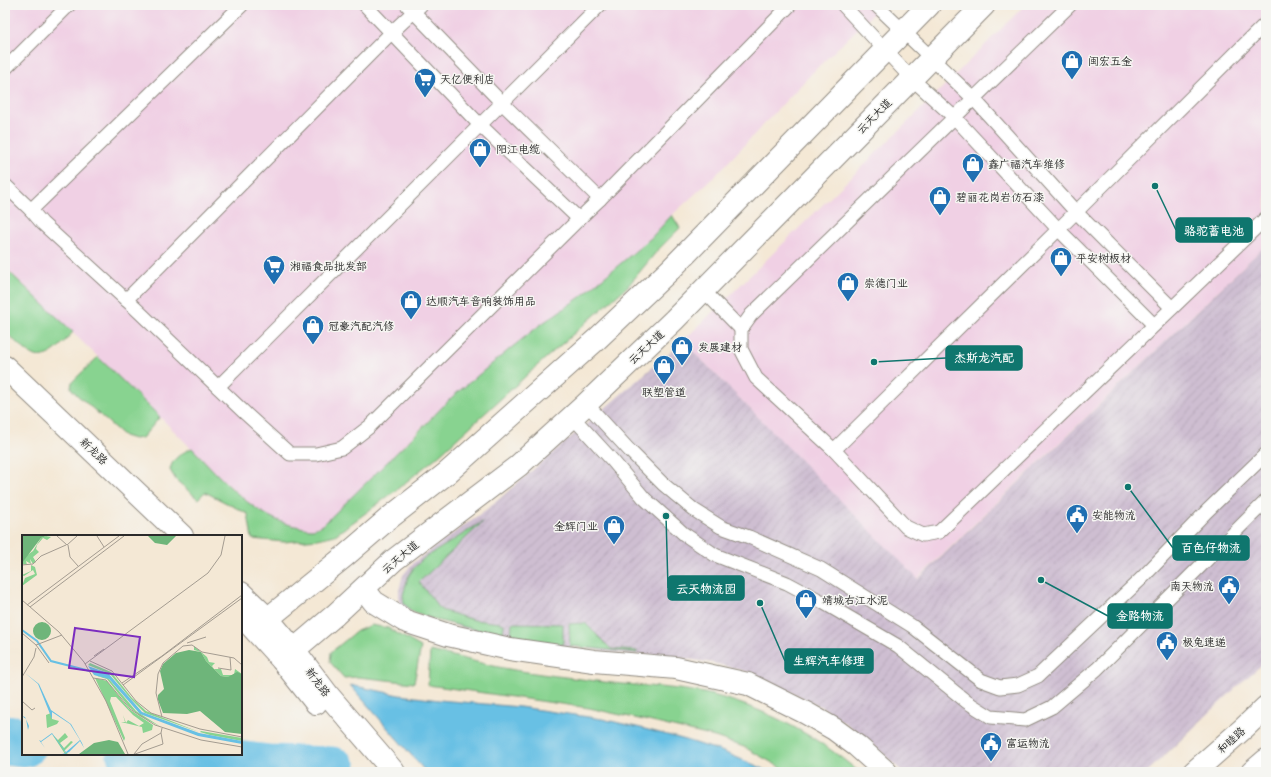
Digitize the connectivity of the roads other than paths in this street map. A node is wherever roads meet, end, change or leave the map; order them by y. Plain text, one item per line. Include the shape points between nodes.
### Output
1 (69, 5) edge
2 (242, 5) edge
3 (365, 5) edge
4 (600, 5) edge
5 (790, 5) edge
6 (843, 5) edge
7 (876, 5) edge
8 (929, 5) edge
9 (984, 5) edge
10 (1070, 5) edge
11 (414, 7) edge
12 (1266, 23) edge
13 (904, 30) junction
14 (392, 32) junction
15 (885, 50) junction
16 (932, 58) junction
17 (5, 69) edge
18 (911, 78) junction
19 (974, 99) junction
20 (502, 103) junction
21 (955, 118) junction
22 (480, 124) junction
23 (5, 185) edge
24 (600, 199) junction
25 (31, 210) junction
26 (1076, 212) junction
27 (1266, 218) edge
28 (579, 219) junction
29 (1058, 228) junction
30 (703, 290) junction
31 (126, 300) junction
32 (1172, 308) junction
33 (1154, 325) junction
34 (741, 329) junction
35 (5, 367) edge
36 (5, 382) edge
37 (218, 387) junction
38 (576, 412) junction
39 (834, 450) junction
40 (1266, 454) edge
41 (1266, 501) edge
42 (162, 535) edge
43 (181, 535) edge
44 (364, 589) junction
45 (242, 595) edge
46 (255, 621) edge
47 (288, 655) junction
48 (322, 699) junction
49 (1266, 707) edge
50 (1266, 760) edge
51 (375, 772) edge
52 (394, 772) edge
53 (886, 772) edge
54 (1194, 772) edge
55 (1252, 772) edge

1 - 17 lane
2 - 25 lane
3 - 14 lane
4 - 20 lane
5 - 24 lane
6 - 15 lane
7 - 13 lane
8 - 13 main road
9 - 16 main road, 云天大道
10 - 19 lane
11 - 14 lane
11 - 20 lane
12 - 26 lane
13 - 15 main road
13 - 16 lane
14 - 22 lane
14 - 31 lane
15 - 18 lane
15 - 46 main road via 672,268 597,339 447,473
16 - 18 main road, 云天大道
16 - 19 lane
18 - 21 lane
18 - 30 main road, 云天大道
19 - 21 lane
19 - 26 lane
20 - 22 lane
20 - 24 lane
21 - 29 lane
21 - 34 lane via 752,315
22 - 28 lane
22 - 37 lane
23 - 25 lane
24 - 28 lane
25 - 31 lane
26 - 29 lane
26 - 32 lane
27 - 32 lane
28 - 37 lane via 369,427 342,448 316,454 290,454
29 - 33 lane
29 - 39 lane
30 - 34 lane
30 - 38 main road, 云天大道
31 - 37 lane
32 - 33 lane
33 - 39 lane via 939,532 923,535 906,527
34 - 39 lane via 741,349 756,378
35 - 43 main road, 新龙路
36 - 42 main road, 新龙路 via 77,448
38 - 40 lane via 593,411 663,484 694,510 720,527 750,537 821,570 912,626 981,680 1000,687 1018,685 1038,676 1141,579
38 - 41 lane via 579,424 644,498 684,534 715,555 786,583 898,646 966,702 991,717 1026,720 1052,706 1097,669
38 - 44 main road, 云天大道 via 518,466 394,560
44 - 47 main road, 云天大道
44 - 53 main road via 374,602 405,621 455,637 510,649 594,661 676,668 748,684 834,729
45 - 46 main road, 新龙路
46 - 47 main road, 新龙路
47 - 48 main road, 新龙路
48 - 51 main road, 新龙路
48 - 52 main road, 新龙路
49 - 54 main road, 和睦路
50 - 55 main road

